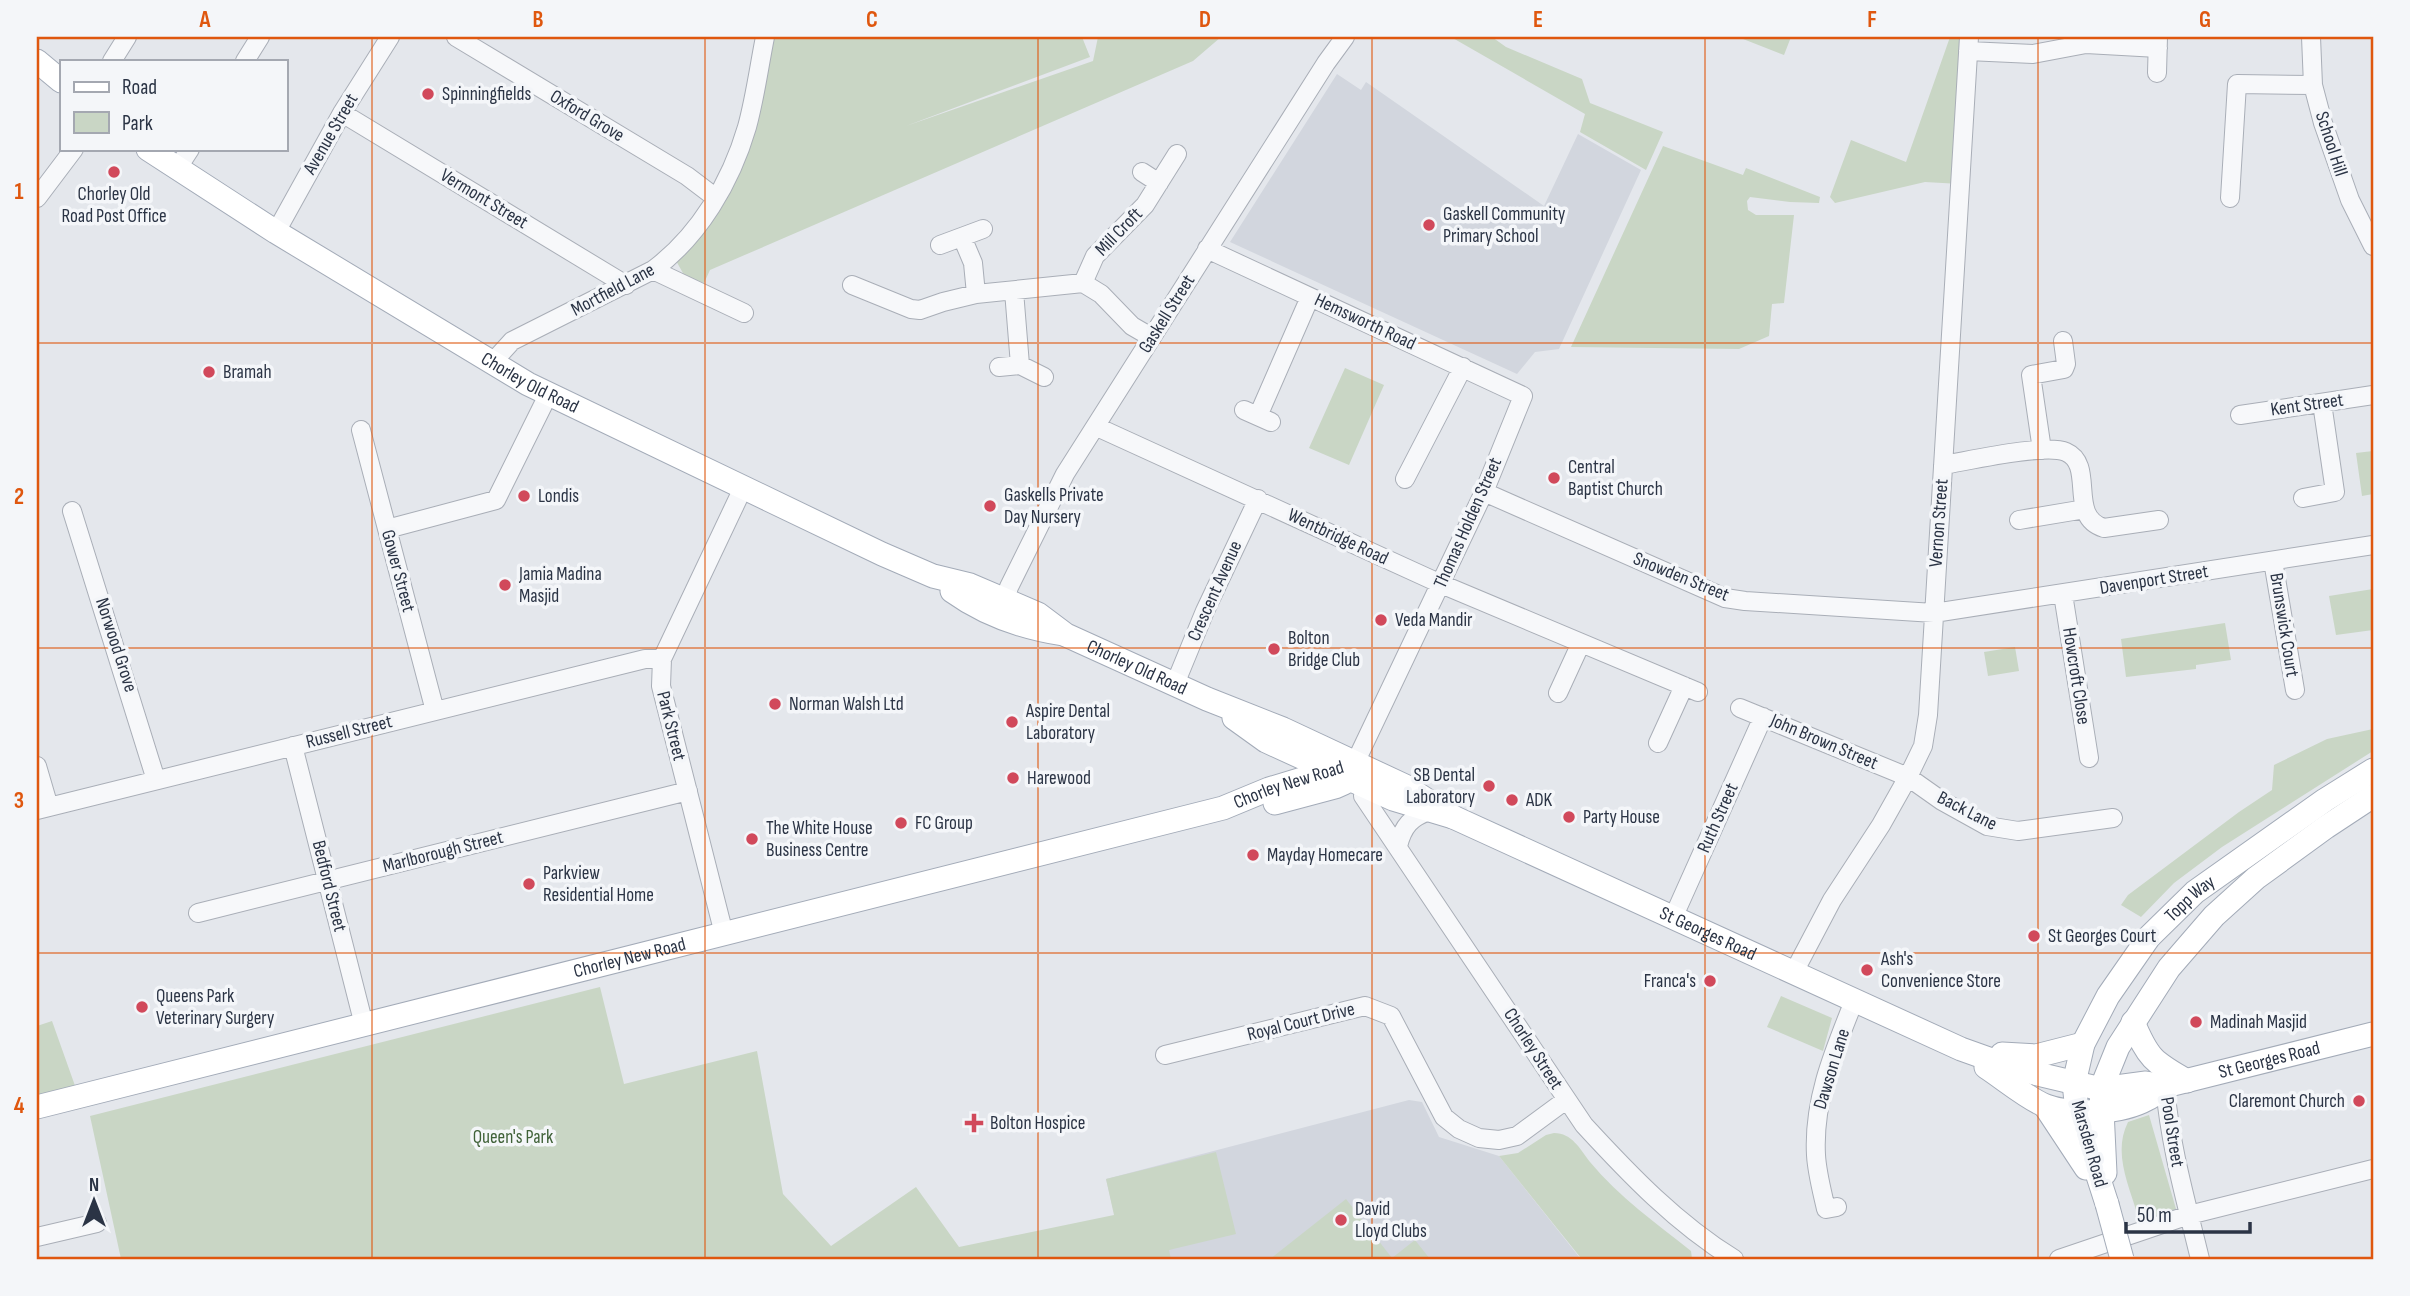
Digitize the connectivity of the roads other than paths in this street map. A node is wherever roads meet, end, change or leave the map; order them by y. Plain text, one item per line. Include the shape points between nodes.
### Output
1 (127, 37) edge
2 (260, 37) edge
3 (390, 37) edge
4 (456, 37) edge
5 (765, 37) edge
6 (1346, 37) edge
7 (2311, 37) edge
8 (2158, 42) edge
9 (1968, 44) edge
10 (113, 60) edge
11 (246, 60) edge
12 (37, 61) edge
13 (2157, 73) dead end
14 (60, 80) edge
15 (2313, 85) junction
16 (342, 113) junction
17 (73, 150) edge
18 (149, 150) edge
19 (189, 150) edge
20 (1177, 153) dead end
21 (177, 169) junction
22 (1142, 172) dead end
23 (1159, 183) junction
24 (37, 198) edge
25 (716, 198) junction
26 (2230, 198) dead end
27 (983, 229) dead end
28 (276, 232) junction
29 (962, 237) junction
30 (940, 244) dead end
31 (2373, 246) edge
32 (1207, 249) junction
33 (653, 270) junction
34 (1083, 283) junction
35 (626, 285) junction
36 (852, 285) dead end
37 (1014, 291) junction
38 (976, 294) junction
39 (1310, 297) junction
40 (744, 313) dead end
41 (1152, 337) junction
42 (2063, 341) dead end
43 (492, 363) junction
44 (1020, 365) junction
45 (1463, 367) junction
46 (999, 368) dead end
47 (1044, 377) dead end
48 (548, 395) junction
49 (2373, 395) edge
50 (1523, 396) joint
51 (2322, 403) junction
52 (2240, 415) dead end
53 (1258, 416) dead end
54 (1097, 427) junction
55 (361, 430) dead end
56 (2042, 450) junction
57 (1943, 465) junction
58 (1407, 468) dead end
59 (743, 488) junction
60 (1484, 492) junction
61 (2303, 498) dead end
62 (1258, 499) junction
63 (2085, 509) junction
64 (72, 511) dead end
65 (2019, 520) dead end
66 (2159, 520) dead end
67 (387, 529) junction
68 (2373, 545) edge
69 (2273, 561) junction
70 (933, 576) junction
71 (1441, 584) junction
72 (1002, 594) junction
73 (2063, 594) junction
74 (965, 600) junction
75 (1934, 613) junction
76 (1017, 623) junction
77 (1066, 635) junction
78 (1581, 643) junction
79 (663, 659) junction
80 (1175, 684) junction
81 (2295, 690) dead end
82 (1558, 693) dead end
83 (1740, 708) dead end
84 (435, 711) junction
85 (1763, 717) junction
86 (1658, 743) dead end
87 (293, 746) junction
88 (2089, 758) dead end
89 (37, 766) edge
90 (2373, 770) edge
91 (1908, 777) junction
92 (156, 780) junction
93 (1354, 780) junction
94 (688, 791) junction
95 (2373, 796) edge
96 (43, 808) edge
97 (1430, 811) junction
98 (1453, 817) junction
99 (2113, 818) dead end
100 (1398, 846) junction
101 (327, 881) junction
102 (198, 913) dead end
103 (1672, 918) junction
104 (724, 934) junction
105 (1793, 974) junction
106 (1853, 1001) junction
107 (2133, 1022) junction
108 (364, 1025) junction
109 (2373, 1034) edge
110 (2083, 1044) junction
111 (1961, 1049) junction
112 (1165, 1055) dead end
113 (2188, 1081) junction
114 (2074, 1083) junction
115 (2165, 1086) junction
116 (2101, 1089) junction
117 (1566, 1100) junction
118 (2045, 1106) junction
119 (37, 1107) edge
120 (2077, 1111) junction
121 (2101, 1112) junction
122 (2373, 1169) edge
123 (2107, 1204) junction
124 (1837, 1207) dead end
125 (2189, 1215) junction
126 (97, 1223) dead end
127 (37, 1237) edge
128 (1713, 1254) edge
129 (1734, 1259) edge
130 (2059, 1259) edge
131 (2122, 1259) edge
132 (2200, 1259) edge

1 - 10 street
2 - 11 street
3 - 16 street, Avenue Street
4 - 25 street, Oxford Grove
5 - 25 street, Mortfield Lane via 747,127
6 - 32 street, Gaskell Street
7 - 15 street, School Hill
8 - 9 street via 2086,44 2032,54
8 - 13 street
9 - 57 street, Vernon Street
12 - 14 main road
15 - 26 street via 2238,84
15 - 31 street, School Hill via 2350,200
16 - 28 street, Avenue Street
16 - 35 street, Vermont Street
17 - 24 street
18 - 21 main road, Chorley Old Road
19 - 21 street
20 - 23 street, Mill Croft
21 - 28 main road, Chorley Old Road
22 - 23 street
23 - 34 street, Mill Croft via 1145,205 1095,256
25 - 33 street, Mortfield Lane via 687,239
27 - 29 street
28 - 43 main road, Chorley Old Road
29 - 30 street
29 - 38 street via 974,263
32 - 39 street, Hemsworth Road
32 - 41 street, Gaskell Street
33 - 35 street, Mortfield Lane
33 - 40 street via 716,309
34 - 37 street
34 - 41 street via 1101,294 1132,326
35 - 43 street, Mortfield Lane via 512,341
36 - 38 street via 881,288 911,309 920,310
37 - 38 street
37 - 44 street
39 - 45 street, Hemsworth Road
39 - 53 street
41 - 54 street, Gaskell Street
42 - 56 street via 2064,369 2031,375
43 - 48 main road, Chorley Old Road
44 - 46 street
44 - 47 street
45 - 50 street, Hemsworth Road
45 - 58 street
48 - 59 main road, Chorley Old Road
48 - 67 street via 496,500
49 - 51 street, Kent Street
50 - 60 street, Thomas Holden Street
51 - 52 street, Kent Street
51 - 61 street via 2335,492
54 - 62 street, Wentbridge Road
54 - 72 street, Gaskell Street via 1065,474
55 - 67 street, Gower Street
56 - 57 street
56 - 63 street via 2063,451 2075,458
57 - 75 street, Vernon Street
59 - 70 main road, Chorley Old Road
59 - 79 street, Park Street
60 - 71 street, Thomas Holden Street
60 - 75 street, Snowden Street via 1725,597
62 - 71 street, Wentbridge Road
62 - 80 street, Crescent Avenue
63 - 65 street
63 - 66 street via 2090,520 2104,528
64 - 92 street, Norwood Grove
67 - 84 street, Gower Street
68 - 69 street, Davenport Street
69 - 73 street, Davenport Street
69 - 81 street, Brunswick Court
70 - 72 main road, Chorley Old Road
70 - 74 main road, Chorley Old Road
71 - 78 street, Wentbridge Road
71 - 93 street, Thomas Holden Street
72 - 74 street
72 - 76 street via 1007,613
72 - 77 main road, Chorley Old Road
73 - 75 street, Davenport Street
73 - 88 street, Howcroft Close
74 - 76 main road, Chorley Old Road
75 - 91 street, Vernon Street via 1923,746
76 - 77 main road, Chorley Old Road
77 - 80 main road, Chorley Old Road
78 - 82 street
78 - 86 street, Wentbridge Road via 1691,689
79 - 84 street, Russell Street via 645,659
79 - 94 street, Park Street via 661,686
80 - 93 main road, Chorley Old Road via 1283,729
83 - 85 street, John Brown Street
84 - 87 street, Russell Street
85 - 91 street, John Brown Street
85 - 103 street, Ruth Street
87 - 92 street, Russell Street
87 - 101 street, Bedford Street
89 - 96 street
90 - 110 main road, Topp Way via 2195,892 2149,937 2108,996
91 - 99 street, Back Lane via 1987,826 2006,831
91 - 105 street, Vernon Street via 1832,900
92 - 96 street, Russell Street
93 - 97 main road, St Georges Road
93 - 98 main road, St Georges Road via 1405,786
93 - 100 street, Chorley Street
93 - 104 main road, Chorley New Road via 1269,789 1223,808
94 - 101 street, Marlborough Street
94 - 104 street, Park Street
95 - 107 main road, Topp Way via 2256,878 2214,916 2169,968
97 - 98 main road, St Georges Road
97 - 100 street via 1408,822
98 - 103 main road, St Georges Road
100 - 117 street, Chorley Street
101 - 102 street, Marlborough Street
101 - 108 street, Bedford Street
103 - 105 main road, St Georges Road
104 - 108 main road, Chorley New Road
105 - 106 main road, St Georges Road
106 - 111 main road, St Georges Road
106 - 124 street, Dawson Lane via 1830,1061 1815,1132 1826,1209
107 - 113 main road via 2144,1050 2157,1064
107 - 116 main road, Topp Way
108 - 119 main road, Chorley New Road
109 - 113 main road, St Georges Road
110 - 111 main road via 2036,1056
110 - 114 main road, Topp Way
111 - 114 main road, St Georges Road
111 - 118 main road, St Georges Road
112 - 117 street, Royal Court Drive via 1365,1006 1391,1016 1444,1117 1459,1129 1479,1138 1517,1136
113 - 115 main road, St Georges Road
114 - 116 main road, St Georges Road
114 - 120 main road, Marsden Road
115 - 116 main road, St Georges Road via 2146,1083
115 - 121 main road, St Georges Road via 2148,1099
115 - 125 street, Pool Street via 2168,1124
116 - 121 main road, Marsden Road
117 - 128 street, Chorley Street via 1626,1172
118 - 120 main road, St Georges Road
118 - 123 main road
120 - 121 main road, St Georges Road
120 - 123 main road, Marsden Road
121 - 123 main road, Marsden Road
122 - 125 street
123 - 131 main road, Marsden Road, bridge
125 - 130 street
125 - 132 street, Pool Street
126 - 127 street
128 - 129 street, Chorley Street

